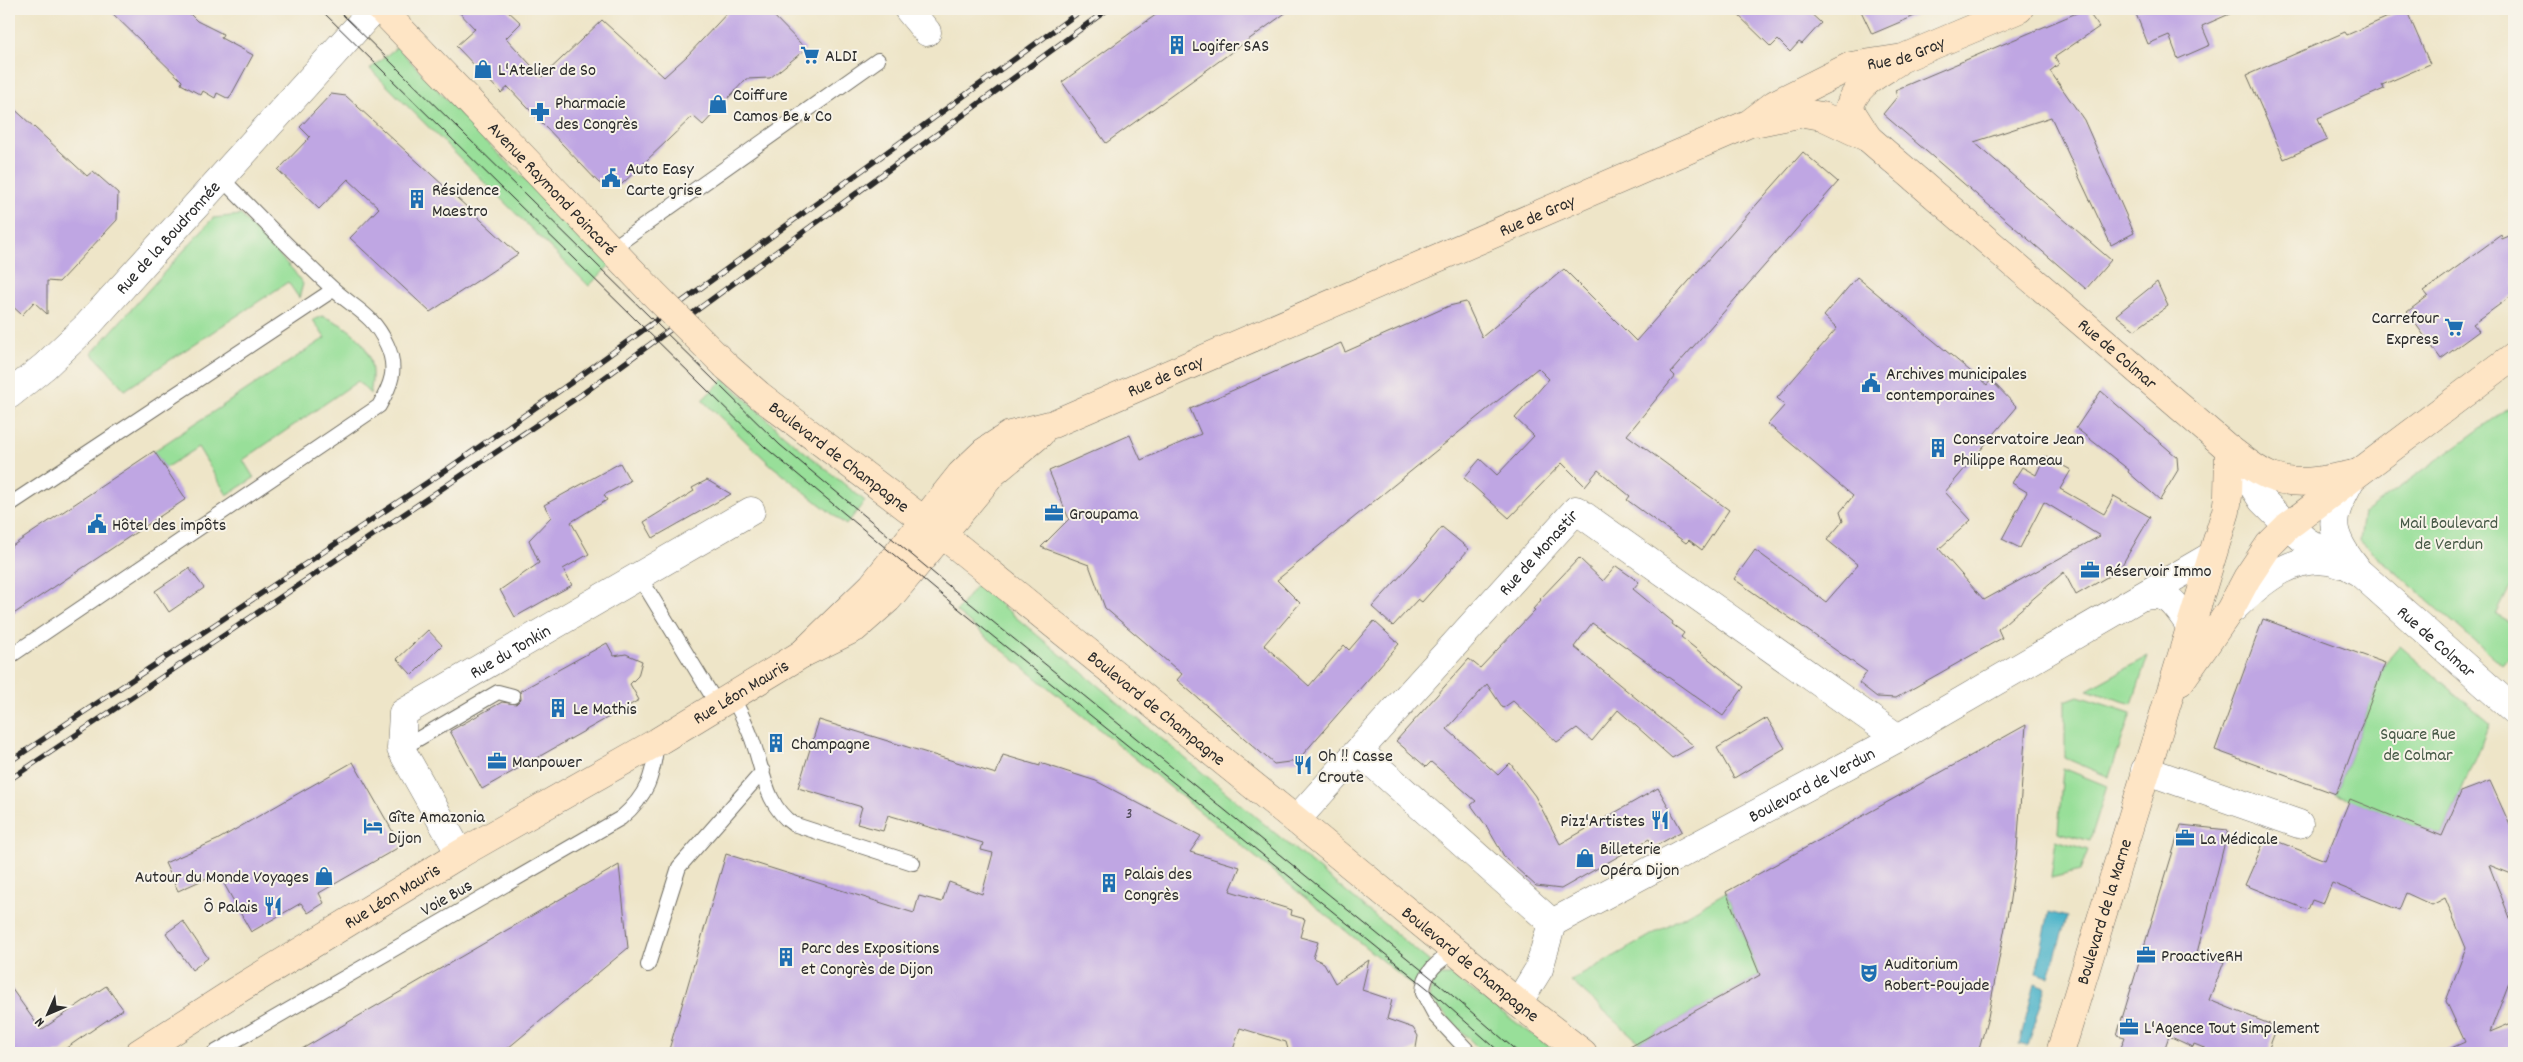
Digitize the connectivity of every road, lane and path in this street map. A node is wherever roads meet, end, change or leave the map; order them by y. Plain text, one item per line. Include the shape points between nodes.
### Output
1 (374, 9) edge
2 (381, 9) edge
3 (908, 9) edge
4 (2019, 9) edge
5 (927, 32) dead end
6 (1903, 58) junction
7 (878, 60) dead end
8 (1750, 123) junction
9 (1868, 138) junction
10 (221, 178) junction
11 (611, 248) junction
12 (333, 290) junction
13 (2514, 356) edge
14 (726, 366) joint
15 (9, 395) edge
16 (2229, 449) junction
17 (2354, 474) junction
18 (9, 504) edge
19 (751, 511) dead end
20 (2288, 526) junction
21 (933, 528) junction
22 (2211, 556) junction
23 (2360, 573) junction
24 (640, 576) junction
25 (2145, 596) junction
26 (2230, 610) junction
27 (2189, 624) junction
28 (9, 657) edge
29 (513, 696) dead end
30 (724, 700) junction
31 (2166, 702) junction
32 (2514, 710) edge
33 (1898, 738) junction
34 (657, 742) junction
35 (401, 749) junction
36 (1360, 752) junction
37 (2145, 770) junction
38 (763, 771) junction
39 (1296, 820) junction
40 (2299, 824) dead end
41 (460, 854) junction
42 (913, 862) dead end
43 (1552, 923) junction
44 (1456, 951) junction
45 (648, 965) dead end
46 (1518, 1003) junction
47 (140, 1053) edge
48 (214, 1053) edge
49 (1470, 1053) edge
50 (1583, 1053) edge
51 (2060, 1053) edge

1 - 10 street, Rue de la Boudronnée
2 - 11 main road, Avenue Raymond Poincaré
3 - 5 street
4 - 6 main road, Rue de Gray
6 - 8 main road, Rue de Gray via 1852,66 1775,104
6 - 9 main road, Rue de Colmar via 1859,86 1852,99 1849,108
7 - 11 lane
8 - 9 main road, Rue de Colmar via 1802,113 1822,116
8 - 21 main road, Rue de Gray via 1053,424 1024,444
9 - 16 main road, Rue de Colmar
10 - 12 lane
10 - 15 street, Rue de la Boudronnée via 87,326
11 - 14 main road, Avenue Raymond Poincaré, bridge
12 - 18 lane
12 - 28 lane via 368,316 387,345 393,364 391,386 379,406
13 - 17 main road, Boulevard de la Marne
14 - 21 main road, Boulevard de Champagne via 758,395
16 - 17 main road via 2271,477 2290,481 2319,482
16 - 20 street, Rue de Colmar via 2262,500
16 - 22 main road, Boulevard de la Marne via 2228,496
17 - 20 main road, Boulevard de la Marne
17 - 23 street, Rue de Colmar via 2335,513 2333,528 2340,547
19 - 24 street, Rue du Tonkin
20 - 23 street, Rue de Colmar via 2306,541
20 - 26 main road, Boulevard de la Marne via 2269,545
21 - 30 main road, Rue Léon Mauris via 872,615 855,628 802,654
21 - 39 main road, Boulevard de Champagne
22 - 25 street, Boulevard de Verdun
22 - 27 main road, Boulevard de la Marne
23 - 26 street, Boulevard de la Marne via 2322,560 2303,562 2259,583
23 - 32 street, Rue de Colmar
24 - 30 lane
24 - 35 street, Rue du Tonkin via 403,713
25 - 27 street via 2157,593 2167,597
25 - 33 street, Boulevard de Verdun
26 - 31 main road, Boulevard de la Marne
27 - 31 main road, Boulevard de la Marne
29 - 35 lane via 498,692
30 - 34 main road, Rue Léon Mauris
30 - 38 lane via 751,735
31 - 37 main road, Boulevard de la Marne
33 - 36 street, Rue de Monastir via 1576,510
33 - 43 street, Boulevard de Verdun
34 - 41 main road, Rue Léon Mauris
34 - 48 lane, Voie Bus via 654,771 645,791 636,806 621,818
35 - 41 street
36 - 39 street, Rue de Monastir
36 - 43 street
37 - 40 street
37 - 51 main road, Boulevard de la Marne
38 - 42 lane via 772,801 787,820
38 - 45 lane via 679,867
39 - 44 main road, Boulevard de Champagne
41 - 47 main road, Rue Léon Mauris
43 - 46 street via 1538,968
44 - 46 main road, Boulevard de Champagne
44 - 49 lane via 1431,970 1423,993 1436,1017
46 - 50 main road, Boulevard de Champagne

